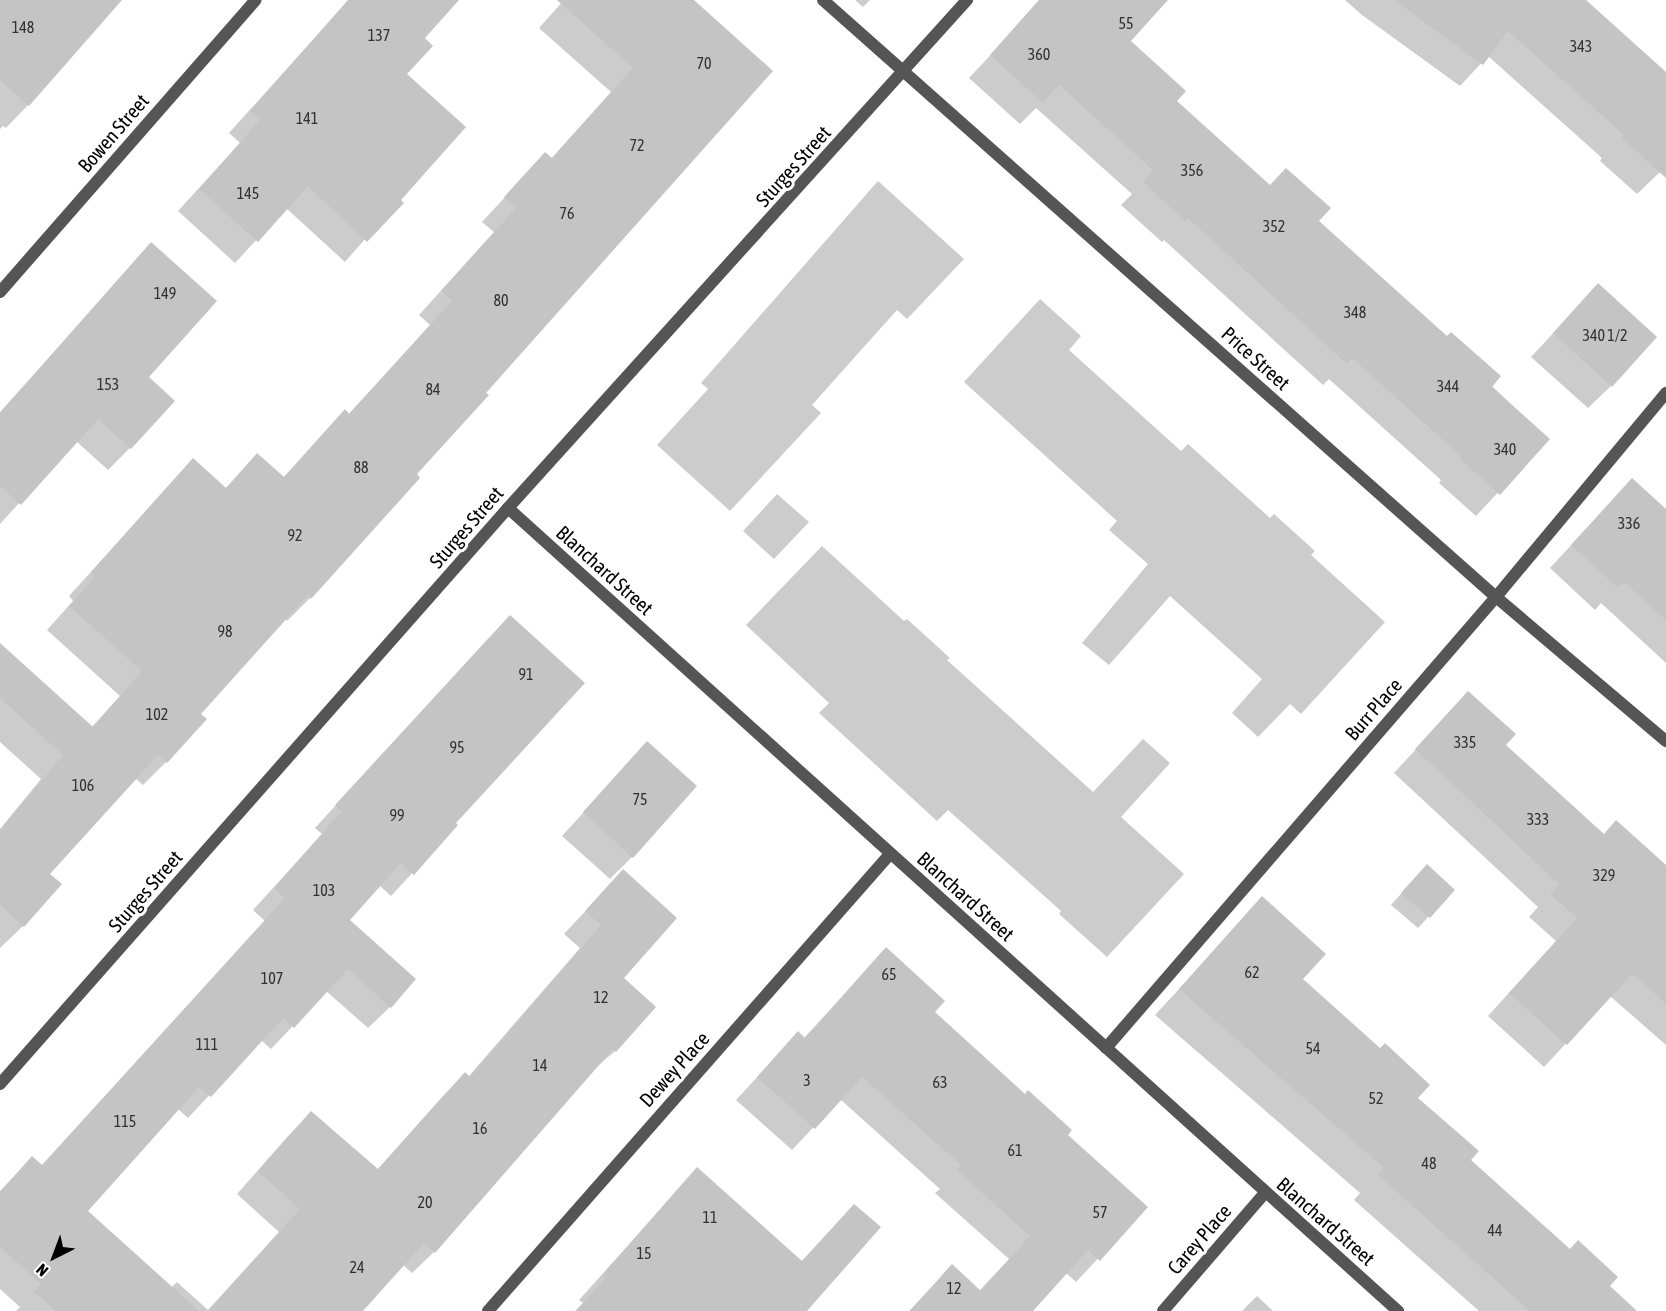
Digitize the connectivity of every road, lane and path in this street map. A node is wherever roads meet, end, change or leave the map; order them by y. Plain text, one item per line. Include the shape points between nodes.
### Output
1 (256, 0) edge
2 (823, 0) edge
3 (967, 0) edge
4 (905, 72) junction
5 (0, 292) edge
6 (1666, 393) edge
7 (508, 508) junction
8 (1496, 597) junction
9 (1666, 741) edge
10 (890, 854) junction
11 (1106, 1048) junction
12 (0, 1084) edge
13 (1265, 1193) junction
14 (488, 1311) edge
15 (1163, 1311) edge
16 (1398, 1311) edge

1 - 5 street, Bowen Street
2 - 4 street, Price Street
3 - 4 street, Sturges Street
4 - 7 street, Sturges Street
4 - 8 street, Price Street
6 - 8 street, Burr Place
7 - 10 street, Blanchard Street
7 - 12 street, Sturges Street
8 - 9 street, Price Street
8 - 11 street, Burr Place
10 - 11 street, Blanchard Street
10 - 14 street, Dewey Place
11 - 13 street, Blanchard Street
13 - 15 street, Carey Place
13 - 16 street, Blanchard Street

